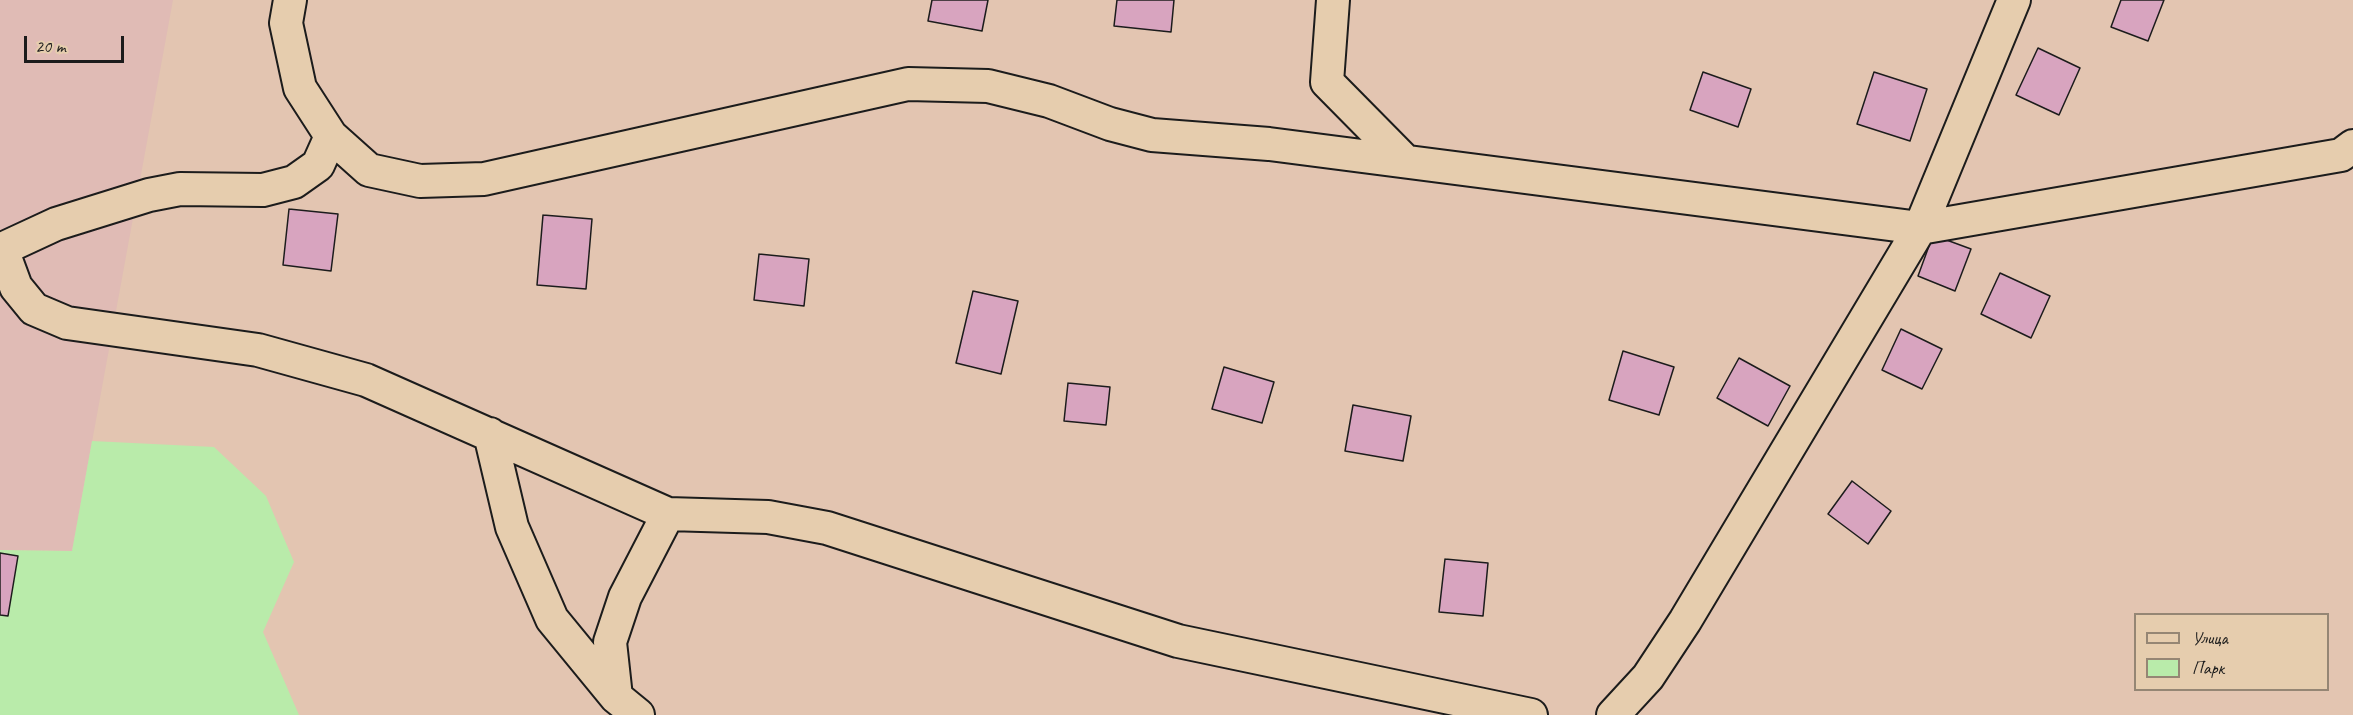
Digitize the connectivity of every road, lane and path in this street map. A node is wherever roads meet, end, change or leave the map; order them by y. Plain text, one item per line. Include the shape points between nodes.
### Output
1 (290, 0) edge
2 (1333, 0) edge
3 (2014, 0) edge
4 (331, 136) junction
5 (2353, 146) edge
6 (1406, 161) junction
7 (1920, 228) junction
8 (1, 250) edge
9 (490, 434) junction
10 (668, 514) junction
11 (627, 706) edge
12 (1532, 715) edge
13 (1613, 715) edge

1 - 4 street via 286,23 300,88
2 - 6 street via 1327,82
3 - 7 street
4 - 6 street via 369,170 420,181 484,179 908,84 988,86 1049,101 1152,135
4 - 8 street via 318,165 294,182 263,190 180,189 149,195 56,224
5 - 7 street via 2341,155
6 - 7 street
7 - 13 street via 1686,621 1648,677
8 - 9 street via 16,287 34,309 67,323 258,350 366,380
9 - 10 street
9 - 11 street via 512,527 552,619
10 - 11 street via 625,597 610,642
10 - 12 street via 768,517 827,528 1178,640

